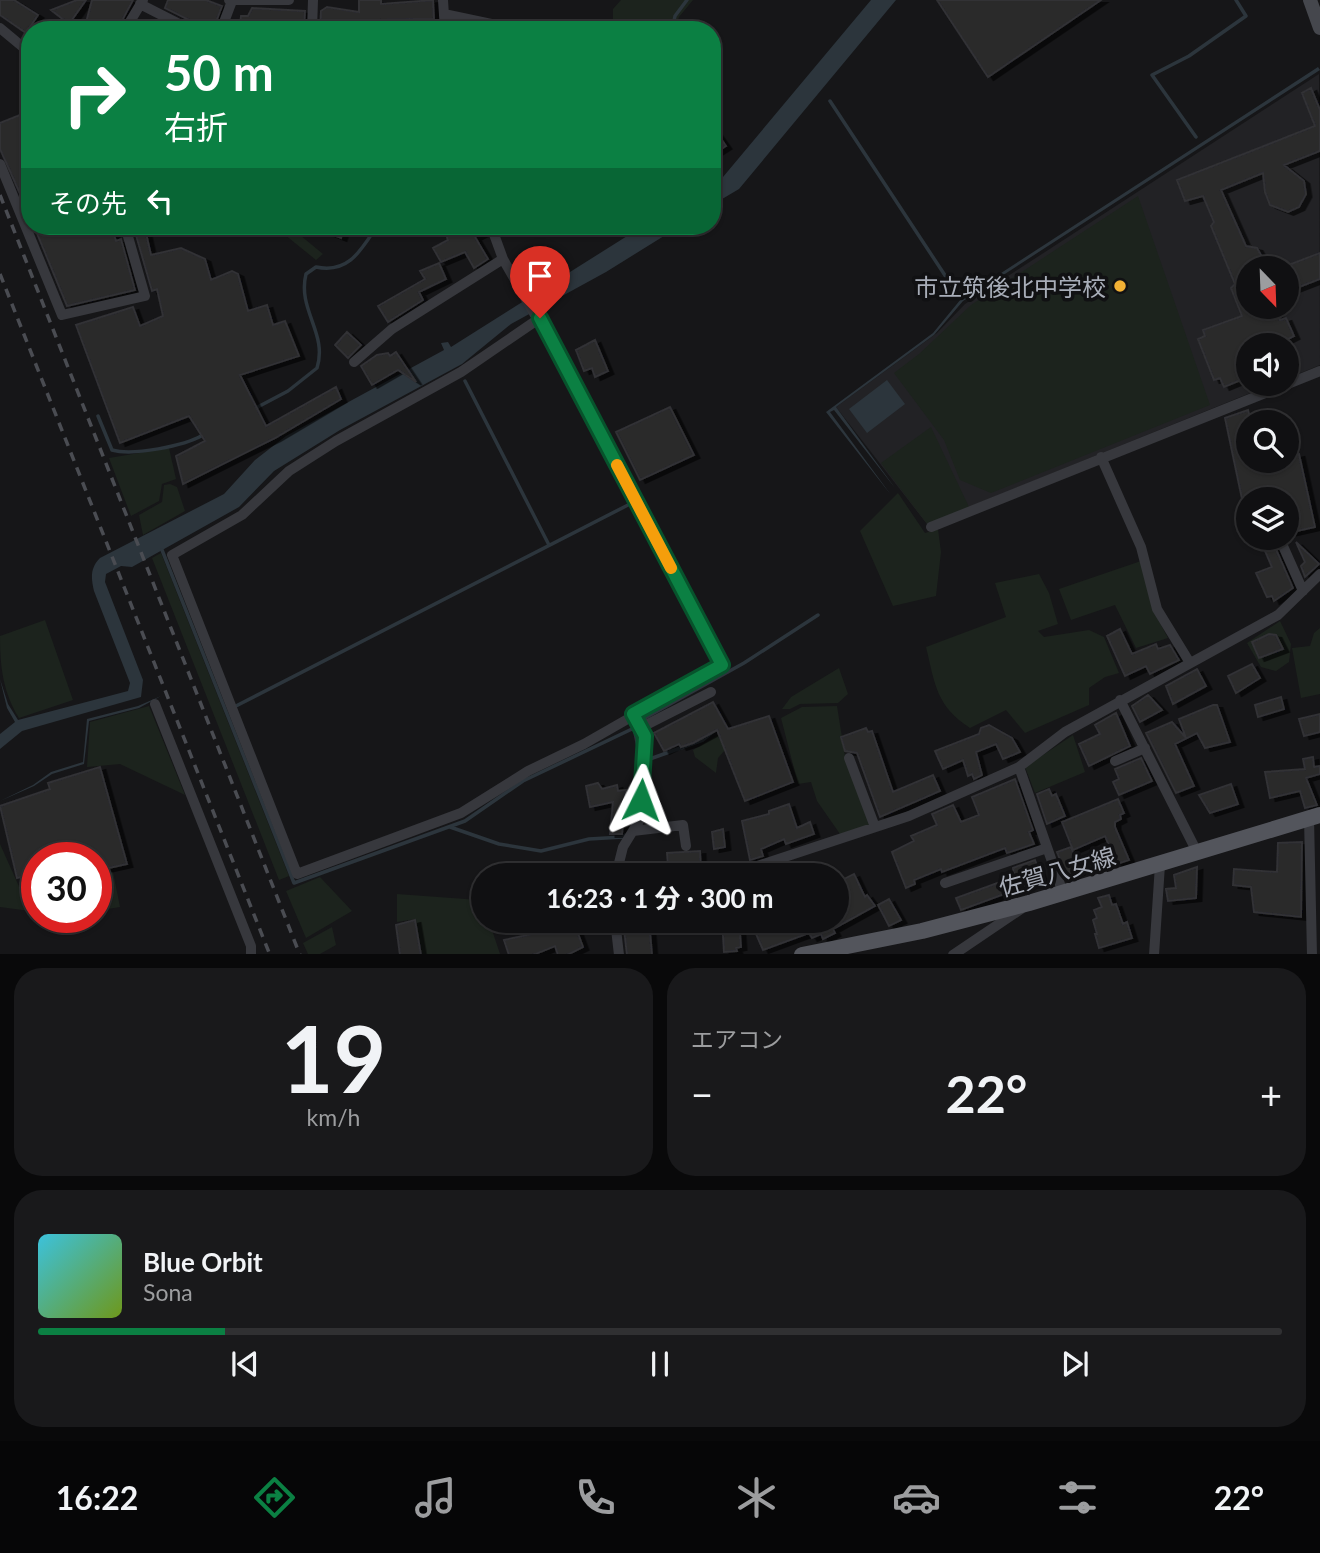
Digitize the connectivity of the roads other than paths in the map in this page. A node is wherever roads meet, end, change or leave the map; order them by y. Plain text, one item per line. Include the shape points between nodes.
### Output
1 (289, 0) edge
2 (313, 0) edge
3 (443, 0) edge
4 (1310, 0) edge
5 (230, 1) edge
6 (259, 1) edge
7 (141, 2) edge
8 (444, 14) junction
9 (130, 21) edge
10 (175, 21) edge
11 (224, 21) edge
12 (312, 21) edge
13 (444, 21) edge
14 (477, 21) edge
15 (0, 28) edge
16 (1320, 28) edge
17 (21, 46) edge
18 (0, 164) edge
19 (21, 215) edge
20 (29, 235) edge
21 (128, 235) edge
22 (494, 235) edge
23 (503, 259) junction
24 (540, 318) junction
25 (354, 362) dead end
26 (1320, 371) edge
27 (1101, 457) junction
28 (931, 527) dead end
29 (1286, 550) edge
30 (1320, 574) edge
31 (1306, 588) junction
32 (1320, 592) edge
33 (1191, 663) junction
34 (710, 692) dead end
35 (1121, 700) junction
36 (155, 704) dead end
37 (633, 714) junction
38 (640, 729) junction
39 (1145, 748) junction
40 (849, 758) dead end
41 (1115, 761) dead end
42 (1019, 767) junction
43 (1314, 817) edge
44 (875, 827) junction
45 (633, 831) junction
46 (686, 846) dead end
47 (1047, 848) junction
48 (1197, 852) junction
49 (619, 863) edge
50 (770, 863) edge
51 (1160, 865) junction
52 (944, 883) dead end
53 (1062, 893) junction
54 (1030, 903) junction
55 (617, 933) edge
56 (251, 954) edge
57 (619, 954) edge
58 (802, 954) edge
59 (953, 954) edge
60 (1154, 954) edge
61 (1312, 954) edge

1 - 6 street
2 - 12 street
3 - 8 street
4 - 16 street
5 - 6 street
5 - 11 street
7 - 9 street
7 - 10 street
8 - 13 street
8 - 14 street
15 - 17 street
18 - 19 street
20 - 21 street via 62,315 145,296
22 - 23 street
23 - 24 street
23 - 25 street via 392,329
24 - 37 street via 722,665
24 - 37 street via 461,372 289,471 242,515 172,555 297,874 461,813
26 - 27 street
27 - 28 street
27 - 33 street via 1141,547 1157,609
29 - 31 street
30 - 31 street
31 - 32 street
31 - 33 street via 1278,615
33 - 35 street
34 - 38 street
35 - 39 street
35 - 42 street via 1065,732
36 - 56 street
37 - 38 street
38 - 45 street via 645,736 639,821
39 - 41 street
39 - 48 street
40 - 44 street
42 - 44 street
42 - 47 street
43 - 48 main road, 佐賀八女線
43 - 61 street
44 - 50 street
45 - 46 street via 683,825
45 - 49 street
47 - 52 street
47 - 53 street
48 - 51 main road, 佐賀八女線
51 - 53 main road, 佐賀八女線
51 - 60 street
53 - 54 main road, 佐賀八女線
54 - 58 main road, 佐賀八女線 via 922,931
54 - 59 street
55 - 57 street

